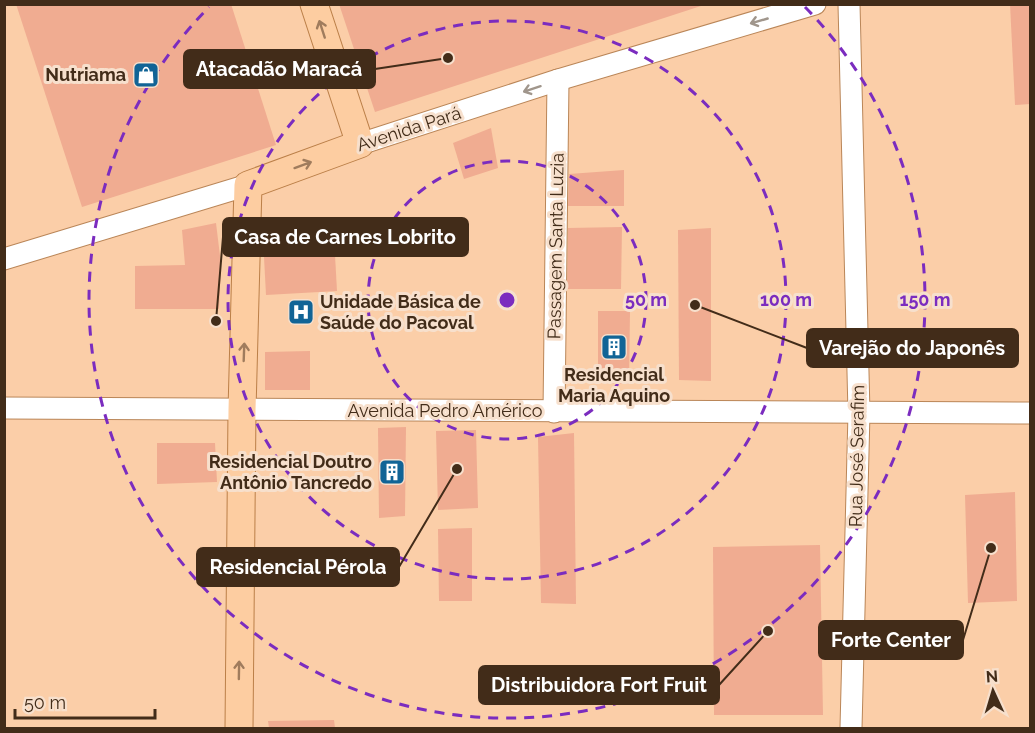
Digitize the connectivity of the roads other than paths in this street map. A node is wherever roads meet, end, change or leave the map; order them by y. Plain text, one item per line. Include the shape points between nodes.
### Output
1 (314, 4) edge
2 (815, 4) edge
3 (849, 4) edge
4 (558, 80) junction
5 (360, 144) junction
6 (248, 185) junction
7 (4, 260) edge
8 (4, 408) edge
9 (242, 410) junction
10 (554, 412) junction
11 (1030, 412) edge
12 (860, 413) junction
13 (239, 729) edge
14 (851, 729) edge

5 -> 1 main road
2 -> 4 street, Avenida Pará
3 - 12 street, Rua José Serafim
4 -> 5 street, Avenida Pará
4 - 10 street, Passagem Santa Luzia
6 -> 5 main road, Avenida Pará
6 - 7 street, Avenida Pará
9 -> 6 main road
8 - 9 street, Avenida Pedro Américo
9 - 10 street, Avenida Pedro Américo
13 -> 9 main road
10 - 12 street, Avenida Pedro Américo
11 - 12 street, Avenida Pedro Américo
12 - 14 street, Rua José Serafim

